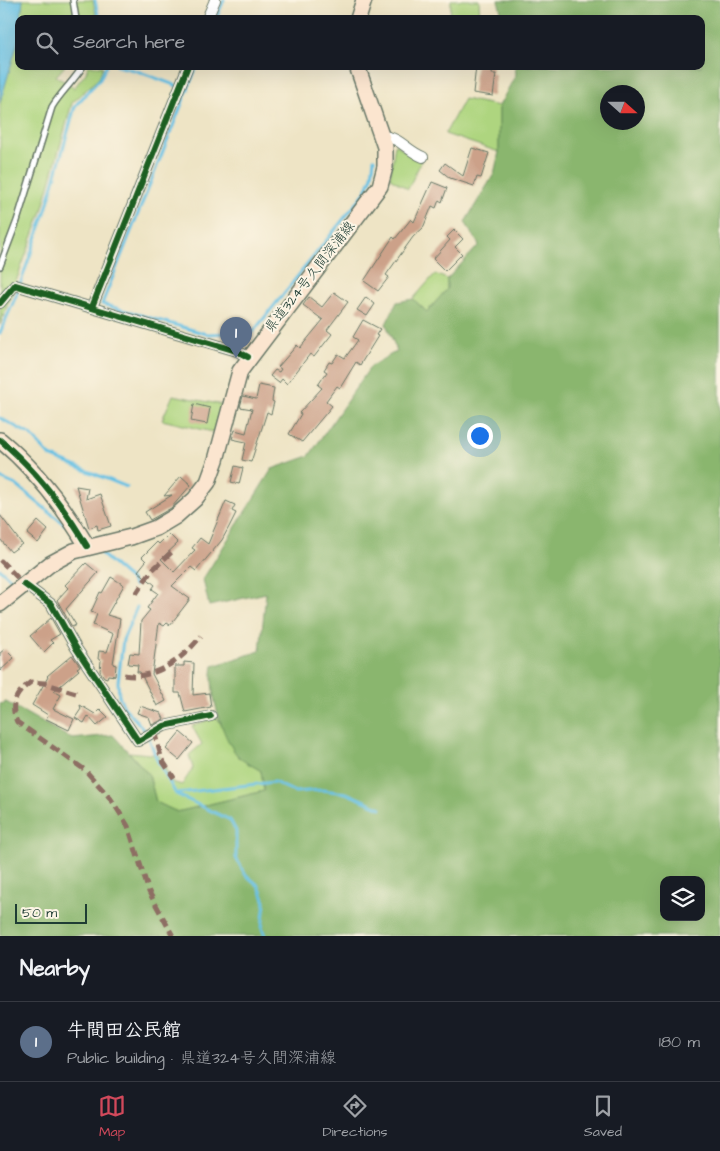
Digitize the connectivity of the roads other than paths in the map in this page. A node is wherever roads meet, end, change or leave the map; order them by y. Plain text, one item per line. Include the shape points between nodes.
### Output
1 (73, 0) edge
2 (215, 0) edge
3 (364, 0) edge
4 (75, 15) edge
5 (209, 15) edge
6 (359, 15) edge
7 (81, 70) edge
8 (186, 70) edge
9 (358, 70) edge
10 (382, 136) junction
11 (423, 156) dead end
12 (0, 266) edge
13 (0, 303) edge
14 (92, 307) junction
15 (248, 357) junction
16 (0, 440) edge
17 (87, 546) junction
18 (24, 584) junction
19 (0, 604) edge
20 (211, 716) dead end

1 - 4 lane
2 - 5 street
3 - 6 main road
7 - 12 lane via 52,107
8 - 14 street
9 - 10 main road, 県道324号久間深浦線
10 - 11 street via 390,136
10 - 15 main road, 県道324号久間深浦線 via 385,168 380,186
13 - 14 street via 15,285
14 - 15 street
15 - 17 main road, 県道324号久間深浦線 via 233,390 208,482 195,499 156,528
16 - 17 main road via 36,474
17 - 18 main road, 県道324号久間深浦線 via 50,564
18 - 19 main road, 県道324号久間深浦線
18 - 20 street via 51,604 138,741 164,726

